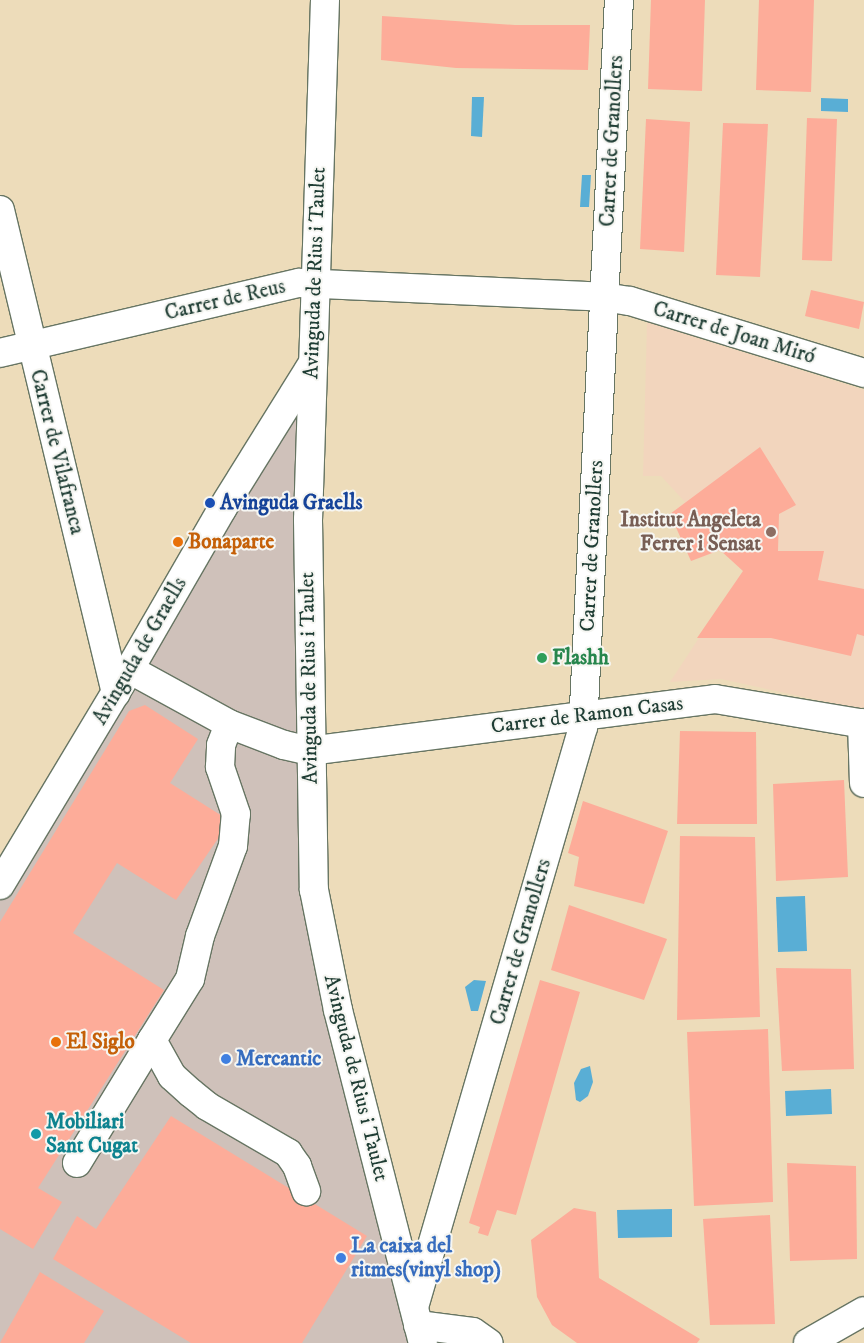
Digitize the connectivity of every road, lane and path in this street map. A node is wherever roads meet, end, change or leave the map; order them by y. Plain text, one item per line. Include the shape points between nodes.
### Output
1 (325, 0) edge
2 (619, 0) edge
3 (0, 210) edge
4 (315, 284) junction
5 (604, 297) junction
6 (31, 346) junction
7 (0, 353) edge
8 (312, 366) junction
9 (864, 373) edge
10 (122, 683) junction
11 (583, 715) junction
12 (229, 724) junction
13 (863, 724) edge
14 (309, 751) junction
15 (864, 783) edge
16 (3, 875) edge
17 (152, 1040) junction
18 (77, 1163) dead end
19 (306, 1191) dead end
20 (864, 1311) edge
21 (418, 1325) edge
22 (479, 1339) edge
23 (808, 1343) edge

1 - 4 street, Avinguda de Rius i Taulet
2 - 5 street, Carrer de Granollers
3 - 6 street, Carrer de Vilafranca
4 - 5 street, Carrer de Reus
4 - 6 street, Carrer de Reus via 299,283
4 - 8 street, Avinguda de Rius i Taulet
5 - 9 street, Carrer de Joan Miró via 630,300
5 - 11 street, Carrer de Granollers
6 - 7 street, Carrer de Reus
6 - 10 street, Carrer de Vilafranca
8 - 10 street, Avinguda de Graells via 222,509
8 - 14 street, Avinguda de Rius i Taulet via 308,520
10 - 12 street via 138,674
10 - 16 street, Avinguda de Graells
11 - 13 street, Carrer de Ramon Casas via 732,700
11 - 14 street, Carrer de Ramon Casas
11 - 21 street, Carrer de Granollers via 583,728
12 - 14 street
12 - 17 street via 221,745 220,767 236,814 233,846 200,936 190,979
13 - 15 street
14 - 21 street, Avinguda de Rius i Taulet via 314,890 323,942
17 - 18 street
17 - 19 street via 172,1076 191,1093 288,1154 297,1166
20 - 23 street
21 - 22 street

